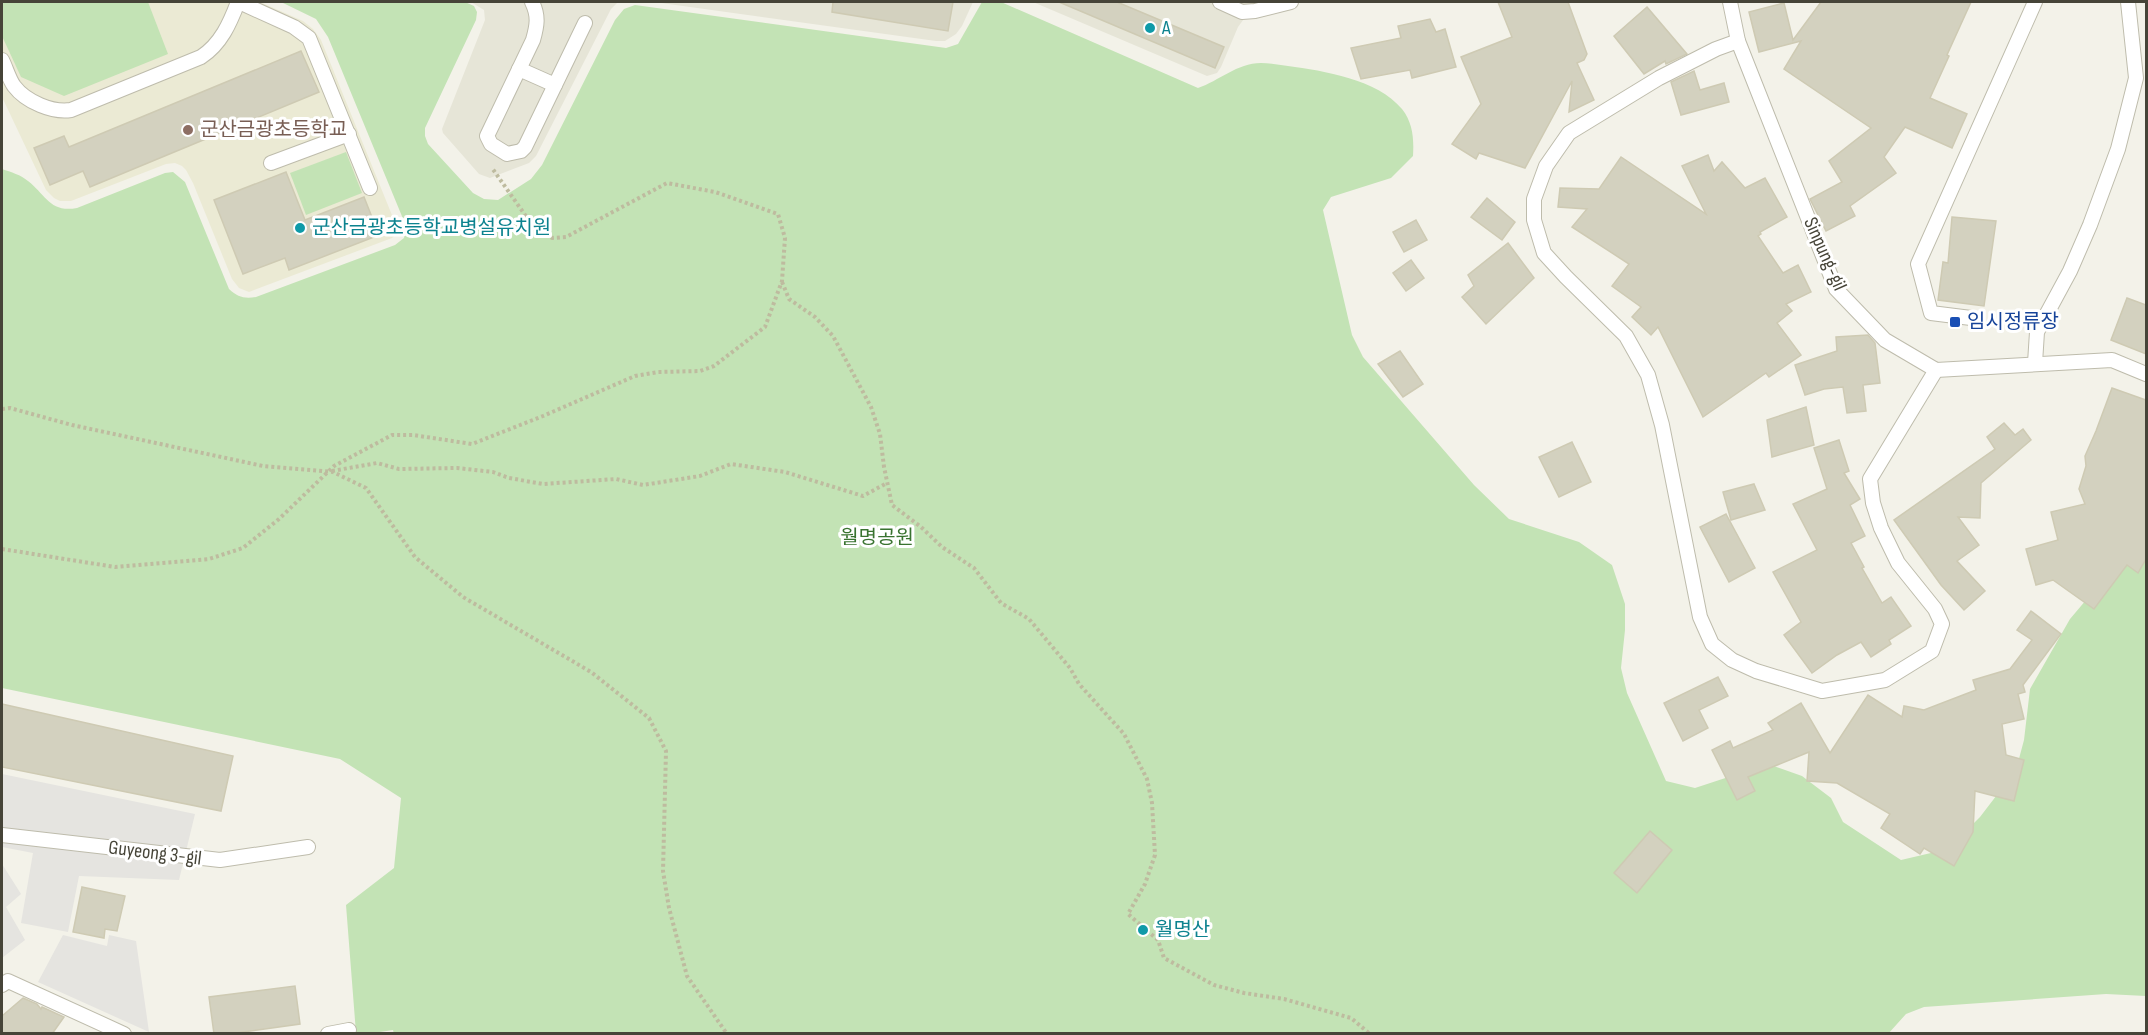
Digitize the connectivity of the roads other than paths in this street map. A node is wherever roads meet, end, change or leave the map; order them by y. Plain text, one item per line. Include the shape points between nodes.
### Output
1 (239, 2) edge
2 (532, 2) edge
3 (1220, 2) edge
4 (1291, 2) edge
5 (1730, 2) edge
6 (2035, 2) edge
7 (2128, 2) edge
8 (585, 23) dead end
9 (1738, 41) junction
10 (2, 60) edge
11 (519, 69) junction
12 (555, 85) junction
13 (349, 134) junction
14 (271, 163) dead end
15 (370, 188) dead end
16 (1971, 318) dead end
17 (2035, 363) junction
18 (1936, 370) junction
19 (2146, 374) edge
20 (2, 835) edge
21 (308, 847) dead end
22 (2, 985) edge
23 (349, 1030) dead end
24 (124, 1034) edge
25 (328, 1034) edge

1 - 10 lane via 220,42 211,51 71,110 50,108 19,92
1 - 13 lane via 309,38
2 - 11 lane via 537,24
3 - 4 lane via 1242,12
5 - 9 lane, Sinpung-gil
6 - 16 lane via 1918,264 1931,313
7 - 17 lane via 2136,78 2118,148 2070,271 2037,332
8 - 12 lane
9 - 18 lane, Sinpung-gil via 1836,289 1885,340
9 - 18 lane via 1659,78 1569,133 1546,166 1534,199 1534,220 1545,253 1626,336 1648,375 1662,425 1700,617 1712,644 1732,660 1822,691 1885,680 1932,651 1942,624 1935,609 1898,563 1875,511 1870,479
11 - 12 lane
11 - 12 lane via 487,136 491,144 507,154 521,152
13 - 14 lane
13 - 15 lane
17 - 18 lane
17 - 19 lane via 2112,360
20 - 21 lane, Guyeong 3-gil via 220,860
22 - 24 lane via 8,981
23 - 25 lane

